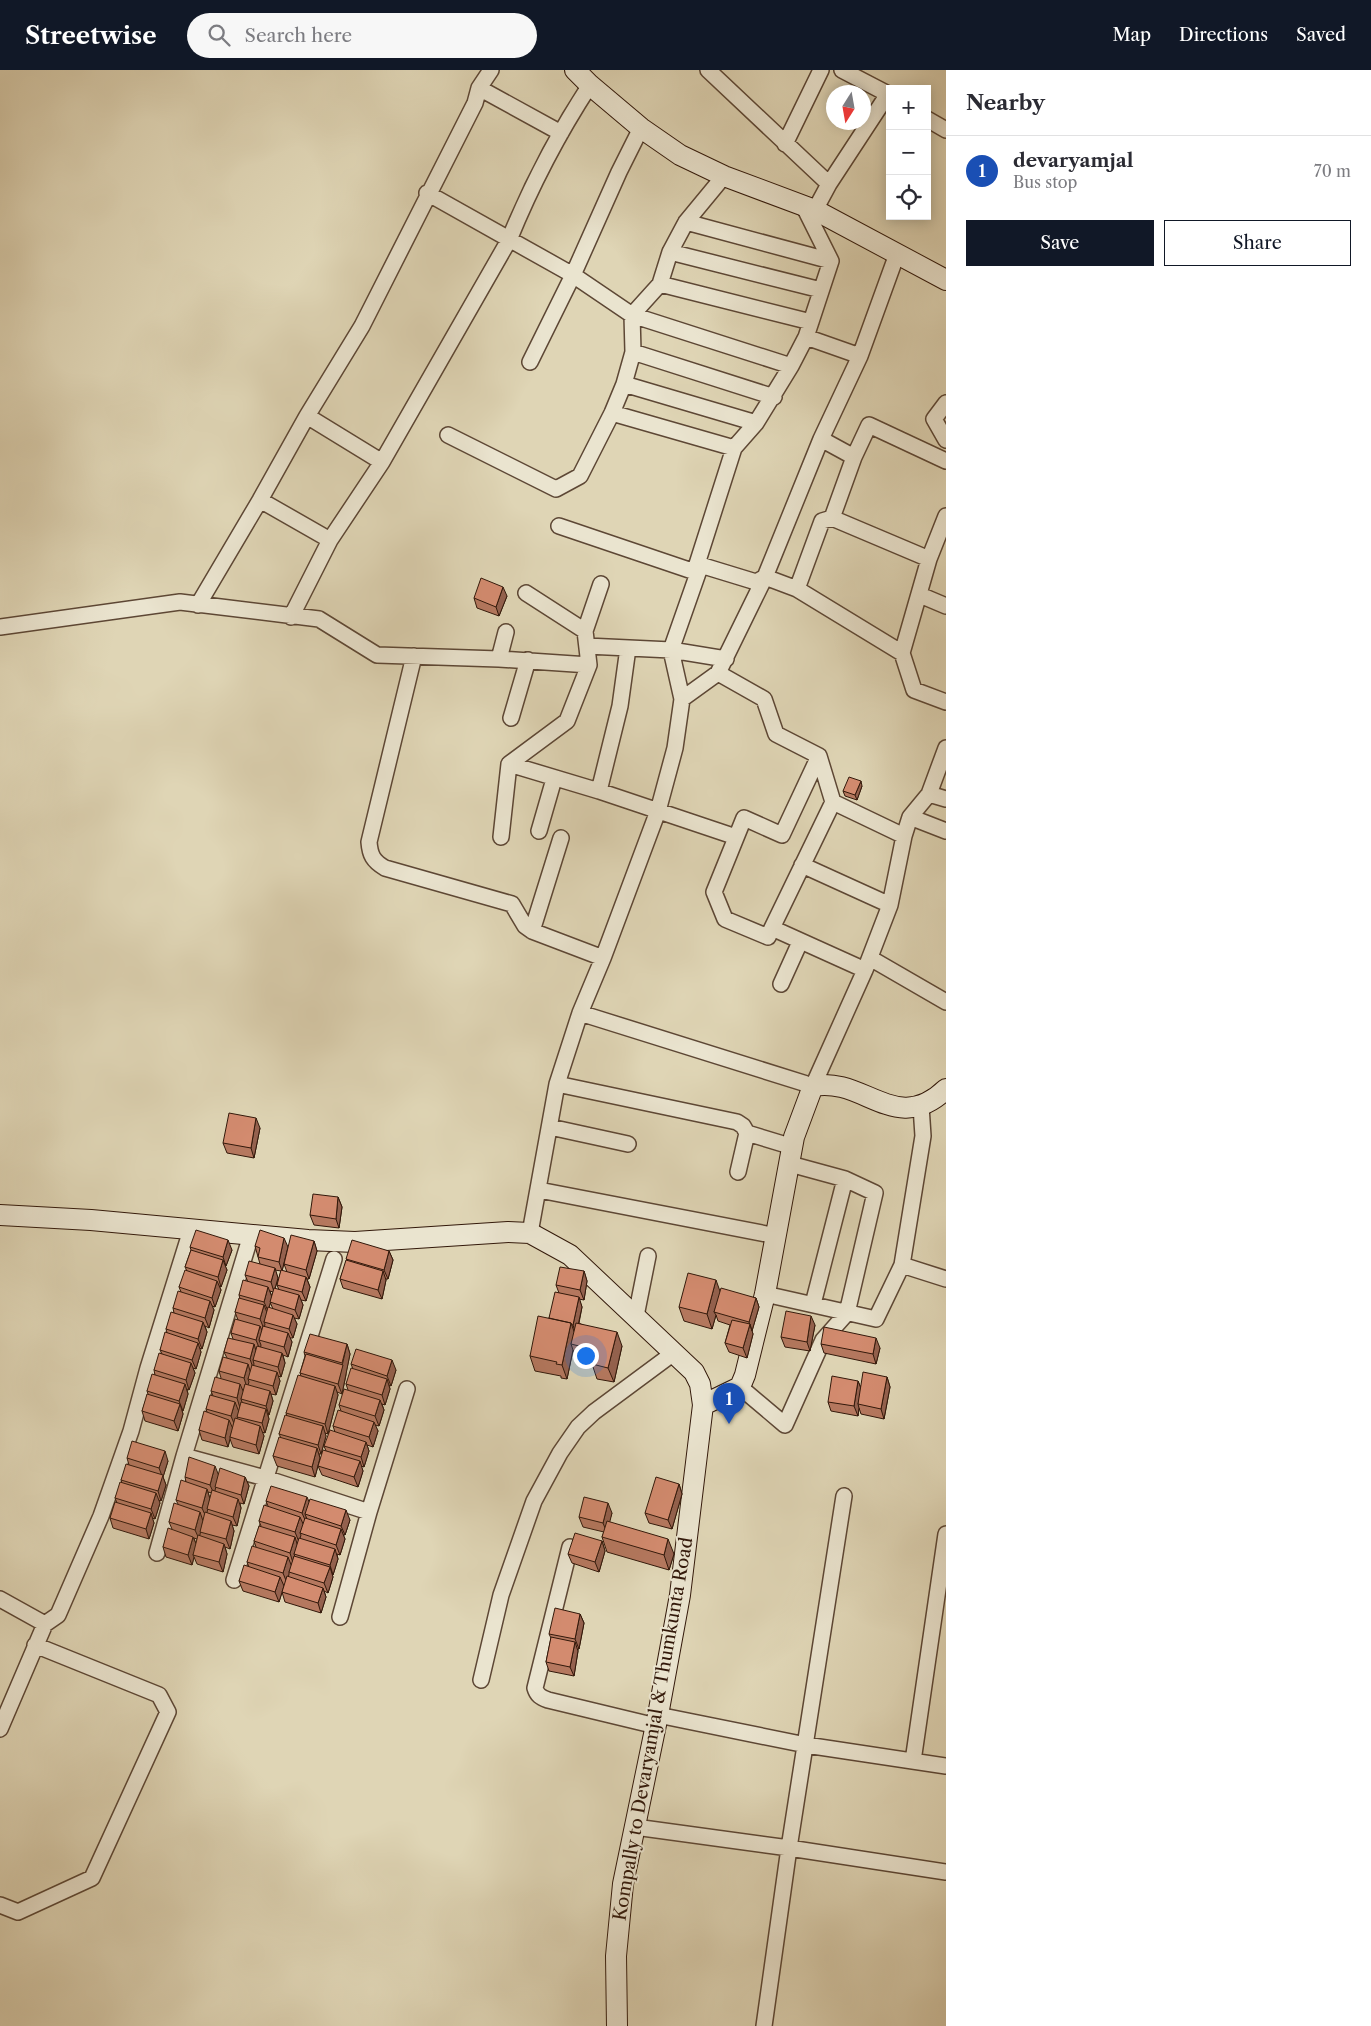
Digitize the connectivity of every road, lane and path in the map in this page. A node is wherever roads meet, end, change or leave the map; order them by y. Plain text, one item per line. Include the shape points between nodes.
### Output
1 (492, 70) edge
2 (575, 70) edge
3 (708, 70) edge
4 (821, 70) edge
5 (842, 70) edge
6 (590, 86) junction
7 (479, 88) junction
8 (886, 93) edge
9 (886, 99) edge
10 (931, 121) edge
11 (641, 128) junction
12 (946, 130) edge
13 (561, 133) junction
14 (786, 144) junction
15 (724, 176) junction
16 (829, 184) junction
17 (427, 193) junction
18 (809, 207) junction
19 (686, 222) junction
20 (509, 240) junction
21 (670, 252) junction
22 (897, 254) junction
23 (831, 261) junction
24 (573, 274) junction
25 (946, 280) edge
26 (660, 284) junction
27 (821, 290) junction
28 (632, 315) junction
29 (811, 322) junction
30 (806, 337) junction
31 (633, 352) junction
32 (860, 356) junction
33 (530, 362) dead end
34 (791, 366) junction
35 (624, 384) junction
36 (774, 397) junction
37 (946, 403) edge
38 (612, 413) junction
39 (307, 416) junction
40 (756, 423) junction
41 (448, 435) dead end
42 (821, 439) junction
43 (946, 440) edge
44 (734, 448) junction
45 (854, 457) junction
46 (946, 461) edge
47 (382, 462) junction
48 (260, 500) junction
49 (946, 516) edge
50 (832, 518) junction
51 (559, 526) dead end
52 (330, 540) junction
53 (930, 559) junction
54 (697, 568) junction
55 (766, 577) junction
56 (601, 584) dead end
57 (797, 589) junction
58 (526, 593) dead end
59 (920, 596) junction
60 (198, 605) junction
61 (946, 606) edge
62 (291, 617) junction
63 (0, 627) edge
64 (506, 632) dead end
65 (586, 638) junction
66 (628, 648) junction
67 (670, 650) junction
68 (902, 653) junction
69 (414, 656) junction
70 (499, 659) junction
71 (726, 659) junction
72 (528, 660) junction
73 (589, 665) junction
74 (718, 673) junction
75 (682, 699) junction
76 (946, 702) edge
77 (512, 718) dead end
78 (946, 748) edge
79 (819, 756) junction
80 (509, 764) junction
81 (554, 779) junction
82 (599, 791) junction
83 (929, 794) junction
84 (946, 799) edge
85 (833, 802) junction
86 (658, 811) junction
87 (910, 817) junction
88 (539, 831) dead end
89 (946, 831) edge
90 (904, 836) junction
91 (501, 837) dead end
92 (736, 837) junction
93 (561, 838) dead end
94 (802, 865) junction
95 (890, 905) junction
96 (772, 928) junction
97 (532, 931) junction
98 (800, 942) junction
99 (604, 958) junction
100 (867, 964) junction
101 (781, 984) dead end
102 (946, 1002) edge
103 (580, 1013) junction
104 (557, 1084) junction
105 (813, 1086) junction
106 (946, 1088) edge
107 (921, 1106) junction
108 (550, 1127) junction
109 (747, 1133) junction
110 (628, 1144) dead end
111 (792, 1155) junction
112 (738, 1172) dead end
113 (846, 1179) junction
114 (539, 1190) junction
115 (0, 1215) edge
116 (192, 1230) junction
117 (530, 1234) junction
118 (251, 1235) junction
119 (776, 1236) junction
120 (648, 1256) dead end
121 (334, 1259) dead end
122 (902, 1265) junction
123 (946, 1278) edge
124 (765, 1294) junction
125 (813, 1304) junction
126 (847, 1313) junction
127 (636, 1316) junction
128 (675, 1352) junction
129 (740, 1387) junction
130 (407, 1389) dead end
131 (703, 1404) junction
132 (184, 1456) junction
133 (265, 1478) junction
134 (844, 1496) dead end
135 (369, 1512) junction
136 (946, 1534) edge
137 (570, 1547) edge
138 (157, 1552) dead end
139 (234, 1580) dead end
140 (0, 1599) edge
141 (340, 1617) dead end
142 (45, 1624) junction
143 (939, 1634) edge
144 (35, 1645) junction
145 (481, 1680) dead end
146 (657, 1720) junction
147 (0, 1729) edge
148 (806, 1745) junction
149 (913, 1762) junction
150 (946, 1766) edge
151 (634, 1828) junction
152 (789, 1848) junction
153 (946, 1872) edge
154 (0, 1905) edge
155 (617, 2026) edge
156 (764, 2026) edge

1 - 7 street
2 - 6 main road
3 - 14 street
4 - 14 street
5 - 8 street
6 - 11 main road
6 - 13 street
7 - 13 street
7 - 17 street
9 - 16 street
10 - 12 street
11 - 15 main road via 680,155
11 - 24 street
13 - 20 street
14 - 16 street
15 - 18 main road
15 - 19 street
16 - 18 street
17 - 20 street
17 - 39 street via 362,326
18 - 22 main road
18 - 23 street
19 - 21 street
19 - 23 street
20 - 24 street
20 - 47 street
21 - 26 street
21 - 27 street
22 - 25 main road
22 - 32 street
23 - 27 street
24 - 28 street
24 - 33 street
26 - 28 street
26 - 29 street
27 - 29 street
28 - 31 street
28 - 34 street
29 - 30 street
30 - 32 street
30 - 34 street
31 - 35 street
31 - 36 street
32 - 42 street
34 - 36 street
35 - 38 street
35 - 40 street
36 - 40 street
37 - 43 street via 934,420
38 - 41 street via 580,476 556,489
38 - 44 street
39 - 47 street
39 - 48 street
40 - 44 street
42 - 45 street
42 - 55 street
44 - 54 street
45 - 46 street via 869,425
45 - 50 street
47 - 52 street
48 - 52 street
48 - 60 street
49 - 53 street
50 - 53 street
50 - 57 street via 822,521
51 - 54 street
52 - 62 street
53 - 59 street
54 - 55 street via 756,582
54 - 67 street
55 - 57 street
55 - 71 street
56 - 65 street
57 - 68 street
58 - 65 street
59 - 61 street
59 - 68 street
60 - 62 street
60 - 63 street via 180,602
62 - 69 street via 319,619 377,655
64 - 70 street
65 - 66 street
65 - 73 street
66 - 67 street
66 - 82 street via 620,706
67 - 71 street
67 - 75 street
68 - 76 street via 914,690
69 - 70 street
69 - 97 street via 369,842 370,854 375,863 385,868 512,904
70 - 72 street
71 - 74 street
72 - 73 street
72 - 77 street
73 - 80 street via 567,721
74 - 75 street
74 - 79 street via 764,699 776,734
75 - 86 street via 675,748
78 - 83 street
79 - 85 street
79 - 92 street via 782,835 744,818
80 - 81 street
80 - 91 street
81 - 82 street
81 - 88 street
82 - 86 street
83 - 84 street
83 - 87 street
85 - 90 street
85 - 94 street
86 - 92 street
86 - 99 street
87 - 89 street
87 - 90 street
90 - 95 street
92 - 96 street via 714,892 725,919 768,937
93 - 97 street
94 - 95 street
94 - 96 street
95 - 100 street
96 - 98 street
97 - 99 street
98 - 100 street
98 - 101 street
99 - 103 street
100 - 102 street
100 - 105 street
103 - 104 street
103 - 105 street
104 - 108 street
104 - 109 street via 737,1122
105 - 107 main road via 837,1085 897,1108
105 - 111 main road
106 - 107 main road
107 - 122 street via 923,1136
108 - 110 street
108 - 114 street
109 - 111 street
109 - 112 street
111 - 113 street
111 - 119 main road
113 - 125 street
113 - 126 street via 875,1193
114 - 117 street
114 - 119 street
115 - 116 main road, Kompally to Devaryamjal & Thumkunta Road
116 - 118 main road, Kompally to Devaryamjal & Thumkunta Road
116 - 142 street via 131,1430 101,1516 58,1616
117 - 118 main road, Kompally to Devaryamjal & Thumkunta Road via 508,1232 355,1242
117 - 127 main road, Kompally to Devaryamjal & Thumkunta Road via 570,1255
118 - 132 street
119 - 124 main road
120 - 127 street
121 - 133 street
122 - 123 street
122 - 126 street via 876,1319
124 - 125 street
124 - 129 main road
125 - 126 street
126 - 129 street via 823,1340 785,1424
127 - 128 main road, Kompally to Devaryamjal & Thumkunta Road
128 - 131 main road, Kompally to Devaryamjal & Thumkunta Road via 694,1372 700,1384
128 - 145 street via 594,1412 578,1427 560,1454 534,1501 500,1595
129 - 131 main road
130 - 135 street
131 - 146 main road, Kompally to Devaryamjal & Thumkunta Road via 680,1596
132 - 133 street
132 - 138 street
133 - 135 street
133 - 139 street
134 - 148 street
135 - 141 street
136 - 143 street
137 - 146 street via 535,1688 537,1694 548,1700
140 - 142 street
142 - 144 street
143 - 149 street
144 - 147 street
144 - 154 street via 158,1696 168,1712 92,1878 18,1912
146 - 148 street
146 - 151 main road, Kompally to Devaryamjal & Thumkunta Road
148 - 149 street
148 - 152 street
149 - 150 street
151 - 152 street
151 - 155 main road, Kompally to Devaryamjal & Thumkunta Road via 623,1884 616,1956
152 - 153 street
152 - 156 street

